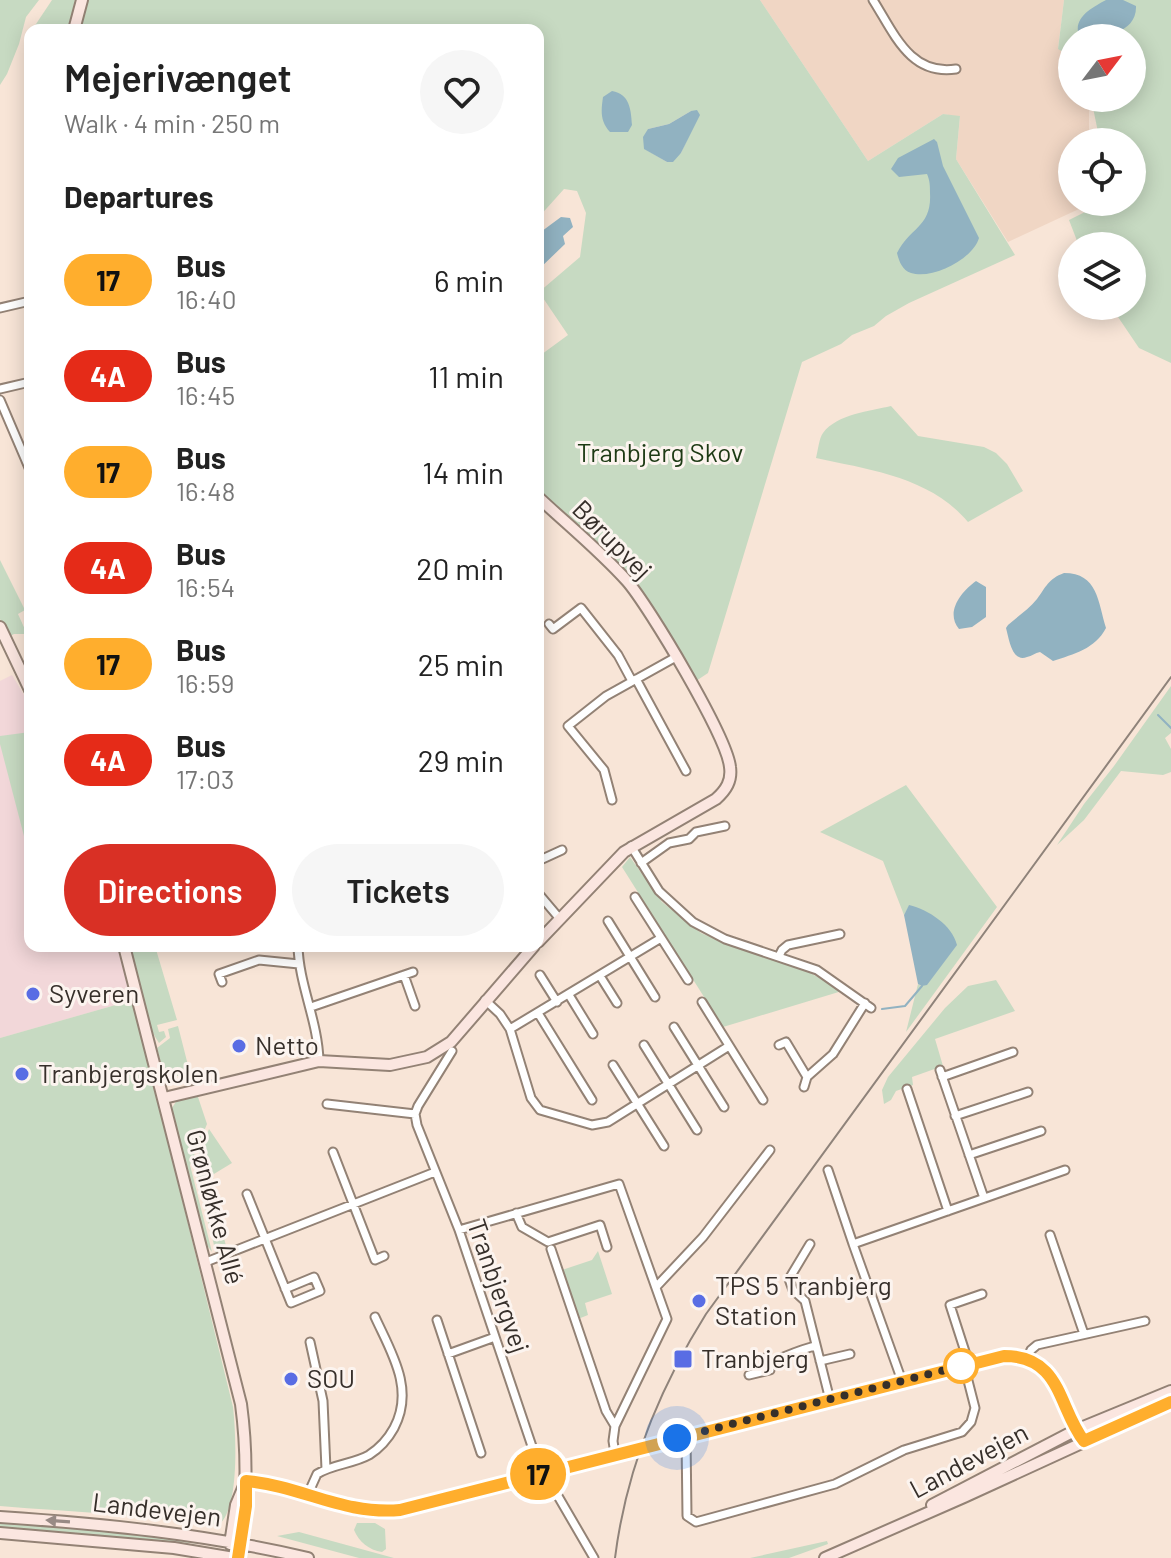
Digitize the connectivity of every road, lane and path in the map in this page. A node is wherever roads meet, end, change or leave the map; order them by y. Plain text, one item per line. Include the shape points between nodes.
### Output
1 (82, 0) edge
2 (873, 0) edge
3 (76, 24) edge
4 (956, 69) dead end
5 (24, 302) edge
6 (0, 308) edge
7 (24, 383) edge
8 (0, 389) edge
9 (0, 402) edge
10 (24, 456) edge
11 (544, 503) edge
12 (549, 624) dead end
13 (0, 627) edge
14 (676, 657) junction
15 (24, 677) edge
16 (634, 680) junction
17 (686, 771) dead end
18 (612, 800) dead end
19 (725, 826) dead end
20 (631, 846) junction
21 (562, 850) dead end
22 (544, 858) edge
23 (641, 863) junction
24 (635, 897) dead end
25 (544, 900) edge
26 (560, 919) junction
27 (608, 921) dead end
28 (840, 934) dead end
29 (544, 936) edge
30 (661, 938) junction
31 (126, 952) edge
32 (298, 952) edge
33 (529, 952) edge
34 (779, 956) junction
35 (630, 957) junction
36 (299, 964) junction
37 (413, 972) dead end
38 (404, 975) junction
39 (540, 975) dead end
40 (600, 976) junction
41 (688, 980) dead end
42 (222, 982) dead end
43 (569, 995) junction
44 (655, 997) dead end
45 (485, 1000) junction
46 (557, 1002) junction
47 (702, 1002) dead end
48 (617, 1003) dead end
49 (415, 1006) dead end
50 (311, 1007) junction
51 (538, 1013) junction
52 (674, 1027) dead end
53 (510, 1029) junction
54 (593, 1034) dead end
55 (644, 1045) dead end
56 (779, 1045) dead end
57 (729, 1046) junction
58 (452, 1051) dead end
59 (1013, 1052) dead end
60 (319, 1061) junction
61 (613, 1065) dead end
62 (698, 1066) junction
63 (807, 1077) junction
64 (668, 1084) junction
65 (804, 1087) dead end
66 (907, 1089) dead end
67 (1028, 1092) dead end
68 (164, 1098) junction
69 (592, 1100) dead end
70 (763, 1100) dead end
71 (327, 1104) dead end
72 (637, 1104) junction
73 (724, 1107) dead end
74 (415, 1114) junction
75 (955, 1116) junction
76 (697, 1130) dead end
77 (1041, 1131) dead end
78 (664, 1146) dead end
79 (770, 1150) dead end
80 (333, 1152) dead end
81 (969, 1155) junction
82 (828, 1170) dead end
83 (1065, 1170) dead end
84 (435, 1172) junction
85 (247, 1194) dead end
86 (984, 1198) junction
87 (353, 1204) junction
88 (948, 1211) junction
89 (516, 1213) junction
90 (459, 1230) junction
91 (1050, 1235) dead end
92 (265, 1239) junction
93 (810, 1244) dead end
94 (853, 1244) junction
95 (607, 1247) dead end
96 (551, 1249) dead end
97 (804, 1255) junction
98 (384, 1256) dead end
99 (813, 1260) dead end
100 (206, 1262) junction
101 (656, 1287) junction
102 (285, 1289) junction
103 (982, 1294) dead end
104 (375, 1317) dead end
105 (437, 1320) dead end
106 (1145, 1321) dead end
107 (1084, 1334) junction
108 (495, 1337) junction
109 (310, 1342) dead end
110 (815, 1346) junction
111 (448, 1354) junction
112 (850, 1354) dead end
113 (1026, 1360) junction
114 (820, 1361) junction
115 (967, 1364) junction
116 (749, 1375) dead end
117 (902, 1381) junction
118 (1171, 1391) edge
119 (830, 1400) junction
120 (1171, 1402) edge
121 (615, 1426) junction
122 (1079, 1429) junction
123 (686, 1436) junction
124 (1084, 1441) junction
125 (481, 1453) dead end
126 (615, 1454) junction
127 (326, 1469) junction
128 (544, 1472) junction
129 (246, 1481) junction
130 (308, 1494) junction
131 (0, 1517) edge
132 (0, 1533) edge
133 (878, 1536) junction
134 (236, 1542) junction
135 (232, 1558) edge
136 (308, 1558) edge
137 (594, 1558) edge
138 (825, 1558) edge

1 - 3 street
2 - 4 street via 918,62 929,69
5 - 6 street
7 - 8 street
9 - 10 street
11 - 14 street, Børupvej via 629,583
12 - 16 street via 553,629 581,608
13 - 15 street
14 - 16 street
14 - 20 street, Børupvej via 727,753 730,780 716,799
16 - 17 street
16 - 18 street via 568,726 604,770
19 - 23 street via 669,843
20 - 23 street
20 - 26 street, Børupvej
21 - 22 street
23 - 34 street via 659,891 693,922 725,939
24 - 30 street
25 - 26 street
26 - 29 street, Børupvej
27 - 35 street
28 - 34 street via 788,945
30 - 35 street
30 - 41 street
31 - 68 street, Grønløkke Allé
32 - 36 street
33 - 45 street, Børupvej
34 - 63 street via 817,970 868,1006 833,1054
35 - 40 street
35 - 44 street
36 - 42 street via 259,960 219,974
36 - 50 street
37 - 38 street
38 - 49 street
38 - 50 street
39 - 46 street
40 - 43 street
40 - 48 street
43 - 46 street
43 - 54 street
45 - 53 street
45 - 60 street, Børupvej via 451,1042 427,1057 390,1065
46 - 51 street
47 - 57 street
50 - 60 street
51 - 53 street
51 - 69 street
52 - 62 street
53 - 72 street via 531,1098 540,1110 592,1125
55 - 64 street
56 - 63 street via 786,1042
57 - 62 street
57 - 70 street
58 - 74 street
59 - 75 street via 941,1073
60 - 68 street, Børupvej
61 - 72 street
62 - 64 street
62 - 73 street
63 - 65 street
64 - 72 street
64 - 76 street
66 - 88 street
67 - 75 street
68 - 100 street, Grønløkke Allé
71 - 74 street
72 - 78 street
74 - 84 street, Tranbjergvej
75 - 81 street
77 - 81 street
79 - 101 street via 703,1237
80 - 87 street
81 - 86 street
82 - 94 street
83 - 86 street
84 - 87 street
84 - 90 street, Tranbjergvej
85 - 92 street
86 - 88 street
87 - 92 street
87 - 98 street via 375,1260
88 - 94 street
89 - 90 street
89 - 95 street via 522,1227 548,1242 600,1225
89 - 101 street via 619,1184
90 - 108 street, Tranbjergvej
91 - 107 street
92 - 100 street
92 - 102 street
93 - 97 street
94 - 117 street
96 - 121 street
97 - 99 street
97 - 110 street via 789,1279 805,1301
100 - 129 street, Grønløkke Allé via 241,1404
101 - 121 street via 667,1319
102 - 102 street via 314,1277 320,1291 291,1303
103 - 115 street via 950,1305
104 - 127 street via 401,1378 401,1412 377,1450
105 - 111 street
106 - 107 street
107 - 113 street via 1033,1347
108 - 111 street
108 - 128 street, Tranbjergvej
109 - 127 street via 323,1401
110 - 114 street
110 - 116 street via 768,1360 770,1370
111 - 125 street
112 - 114 street
113 - 115 street via 1004,1356
113 - 122 street via 1048,1373
114 - 119 street
115 - 117 street
115 - 123 street via 975,1408 962,1432 904,1450 835,1484 696,1522 687,1516
117 - 119 street
118 - 122 street, Landevejen
119 - 123 street
120 - 124 street, Landevejen
121 - 126 street
122 - 124 street
122 - 133 street, Landevejen
123 - 126 street
124 - 133 street, Landevejen
126 - 128 street
127 - 130 street via 313,1479
128 - 130 street via 400,1510 356,1509
128 - 137 street, Tranbjergvej
129 - 130 street
129 - 134 street, Grønløkke Allé via 246,1506
134 -> 131 street, Landevejen via 152,1529
132 - 135 street, Landevejen
133 - 138 street, Landevejen
134 - 135 street, Grønløkke Allé
134 - 136 street, Landevejen

